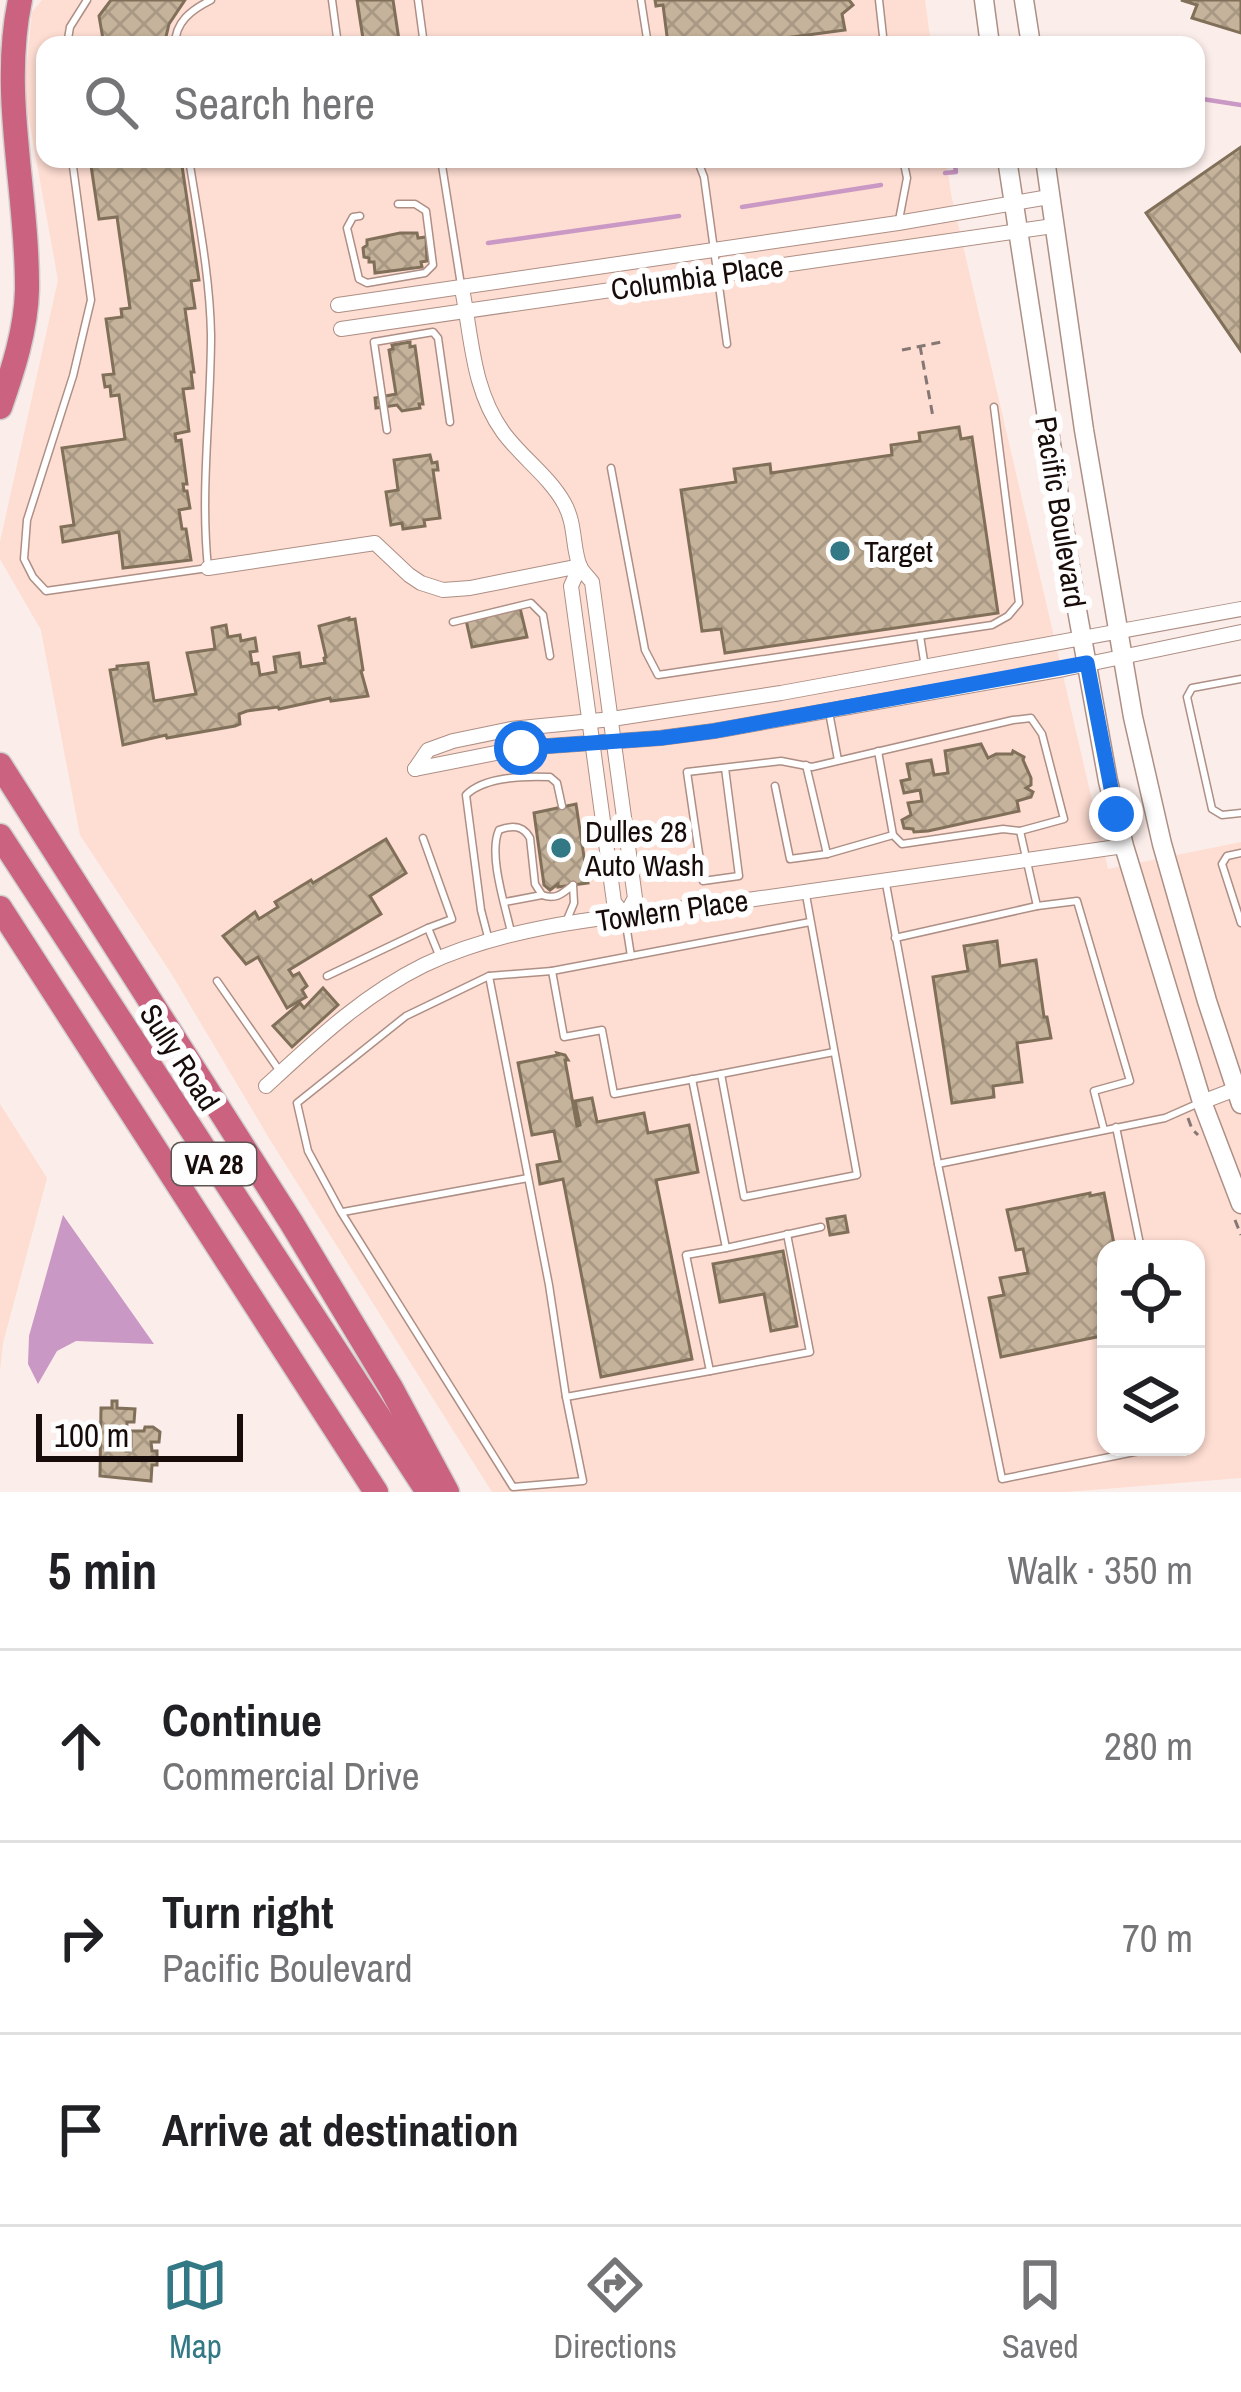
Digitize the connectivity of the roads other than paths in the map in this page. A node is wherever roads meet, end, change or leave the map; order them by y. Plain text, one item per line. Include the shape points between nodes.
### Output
1 (20, 0) edge
2 (87, 0) edge
3 (211, 0) edge
4 (332, 0) edge
5 (418, 0) edge
6 (641, 0) edge
7 (879, 0) edge
8 (984, 0) edge
9 (1024, 0) edge
10 (68, 36) edge
11 (176, 36) edge
12 (337, 36) edge
13 (423, 36) edge
14 (647, 36) edge
15 (883, 36) edge
16 (989, 36) edge
17 (1030, 36) edge
18 (73, 168) edge
19 (190, 168) edge
20 (442, 168) edge
21 (701, 168) edge
22 (905, 168) edge
23 (1008, 168) edge
24 (1047, 168) edge
25 (1049, 197) junction
26 (398, 205) dead end
27 (1013, 205) junction
28 (360, 216) dead end
29 (898, 224) junction
30 (1053, 226) junction
31 (1017, 232) junction
32 (715, 250) junction
33 (718, 273) junction
34 (461, 289) junction
35 (338, 305) dead end
36 (466, 311) junction
37 (341, 329) dead end
38 (727, 344) dead end
39 (0, 407) edge
40 (994, 407) dead end
41 (450, 422) dead end
42 (387, 430) dead end
43 (611, 468) dead end
44 (580, 566) junction
45 (208, 568) junction
46 (1241, 608) edge
47 (453, 622) dead end
48 (1116, 631) junction
49 (1241, 632) edge
50 (920, 636) junction
51 (1082, 637) junction
52 (550, 656) dead end
53 (1121, 656) junction
54 (1087, 663) junction
55 (925, 668) junction
56 (1241, 679) edge
57 (829, 712) junction
58 (612, 719) junction
59 (589, 721) junction
60 (592, 742) junction
61 (615, 742) junction
62 (878, 751) junction
63 (0, 753) edge
64 (838, 760) junction
65 (0, 765) edge
66 (806, 765) junction
67 (724, 768) junction
68 (775, 785) dead end
69 (562, 806) dead end
70 (1241, 814) edge
71 (34, 817) junction
72 (1020, 831) junction
73 (893, 835) junction
74 (0, 836) edge
75 (423, 838) dead end
76 (1124, 846) junction
77 (1241, 853) edge
78 (827, 854) junction
79 (1027, 860) junction
80 (886, 880) junction
81 (805, 892) junction
82 (542, 896) junction
83 (505, 902) junction
84 (1036, 906) junction
85 (0, 908) edge
86 (625, 916) junction
87 (0, 919) edge
88 (811, 922) junction
89 (1241, 923) edge
90 (564, 926) junction
91 (428, 928) junction
92 (511, 935) junction
93 (895, 938) junction
94 (489, 940) junction
95 (31, 956) junction
96 (631, 956) junction
97 (441, 958) junction
98 (552, 971) junction
99 (327, 976) dead end
100 (489, 976) junction
101 (217, 981) dead end
102 (835, 1052) junction
103 (281, 1072) junction
104 (721, 1074) junction
105 (692, 1079) junction
106 (266, 1086) dead end
107 (1239, 1093) edge
108 (1202, 1102) junction
109 (1116, 1127) junction
110 (1104, 1130) junction
111 (938, 1164) junction
112 (528, 1178) junction
113 (1241, 1204) edge
114 (341, 1212) junction
115 (821, 1227) dead end
116 (788, 1234) junction
117 (1139, 1240) edge
118 (726, 1248) junction
119 (710, 1371) junction
120 (566, 1397) junction
121 (1115, 1456) edge
122 (376, 1492) edge
123 (428, 1492) edge
124 (447, 1492) edge

1 - 39 highway via 1,77 2,125 27,292
2 - 10 lane
3 - 11 lane via 186,16
4 - 12 lane
5 - 13 lane
6 - 14 lane
7 - 15 lane
8 - 16 main road
9 - 17 main road
18 - 45 lane via 92,300 27,520 24,560 46,591
19 - 45 lane via 209,291
20 - 34 lane
21 - 32 lane
22 - 29 lane
23 - 27 main road, Pacific Boulevard
24 - 25 main road, Pacific Boulevard
25 - 27 street, Columbia Place
25 - 30 main road, Pacific Boulevard
26 - 28 lane via 426,211 433,266 425,273 358,279 347,228
27 - 29 street, Columbia Place
27 - 31 main road, Pacific Boulevard
29 - 32 street, Columbia Place
30 - 31 street, Columbia Place
30 - 48 main road, Pacific Boulevard
31 - 33 street, Columbia Place
31 - 51 main road, Pacific Boulevard
32 - 33 lane
32 - 34 street, Columbia Place
33 - 36 street, Columbia Place
33 - 38 lane
34 - 35 street, Columbia Place
34 - 36 street
36 - 37 street, Columbia Place
36 - 44 street via 488,406 562,499
40 - 50 lane via 1019,603 992,625
41 - 42 lane via 433,332 374,342
43 - 50 lane via 645,650 658,675
44 - 45 street via 443,590 410,575 375,543
44 - 58 street via 592,581
44 - 59 street via 571,586
46 - 48 street
47 - 52 lane via 531,604 543,614
48 - 51 street
48 - 53 main road, Pacific Boulevard
49 - 53 street
50 - 55 lane
51 - 54 main road, Pacific Boulevard
51 - 55 street
53 - 54 street
53 - 107 main road, Pacific Boulevard via 1162,844
54 - 57 street
54 - 76 main road, Pacific Boulevard
55 - 58 street
56 - 70 lane via 1192,688 1186,698 1212,809
57 - 61 street
57 - 64 lane
58 - 59 street
58 - 61 street
59 - 60 street
59 - 60 street via 453,741 428,750 416,769
60 - 61 street
60 - 86 street via 614,902
61 - 86 street via 635,898
62 - 64 lane
62 - 72 lane via 1031,718 1064,819
62 - 73 lane
63 - 71 highway
64 - 66 lane
65 - 71 highway
66 - 67 lane
66 - 78 lane
67 - 67 lane via 740,876 704,881 687,772
68 - 78 lane via 790,859
69 - 94 lane via 550,776 486,782 466,795
71 - 124 highway via 291,1222
72 - 73 lane via 902,844
72 - 79 lane
73 - 78 lane
74 - 123 highway, Sully Road / VA 28
75 - 91 lane via 452,919
76 - 79 street, Towlern Place
76 - 108 main road, Pacific Boulevard
77 - 89 lane via 1222,864
79 - 80 street, Towlern Place
79 - 84 lane
80 - 81 street, Towlern Place
80 - 93 lane
81 - 86 street, Towlern Place
81 - 88 lane
82 - 83 lane
82 - 83 lane via 530,838 508,826 494,839
82 - 90 lane via 560,896 572,885
83 - 92 lane
84 - 93 lane
84 - 110 lane via 1077,901 1130,1081 1094,1090
85 - 95 highway, VA 28
86 - 90 street, Towlern Place
86 - 96 lane
87 - 95 highway
88 - 96 lane
88 - 102 lane
90 - 92 street, Towlern Place
91 - 97 lane
91 - 99 lane
92 - 94 street, Towlern Place
93 - 111 lane
94 - 97 street, Towlern Place
95 - 122 highway, VA 28
96 - 98 lane
97 - 103 street, Towlern Place via 356,1007
98 - 100 lane
98 - 105 lane via 564,1036 602,1030 614,1094
100 - 112 lane
100 - 114 lane via 406,1016 297,1102 308,1151
101 - 103 lane
102 - 104 lane
102 - 104 lane via 857,1175 744,1197
103 - 106 street, Towlern Place
104 - 105 lane
105 - 118 lane
107 - 108 street
108 - 109 lane
108 - 113 main road, Pacific Boulevard
109 - 110 lane
109 - 117 lane
110 - 111 lane
111 - 121 lane via 1002,1479
112 - 114 lane
112 - 120 lane
114 - 120 lane via 513,1487 583,1481
115 - 116 lane
116 - 118 lane
116 - 119 lane via 810,1352
118 - 119 lane via 686,1255
119 - 120 lane

